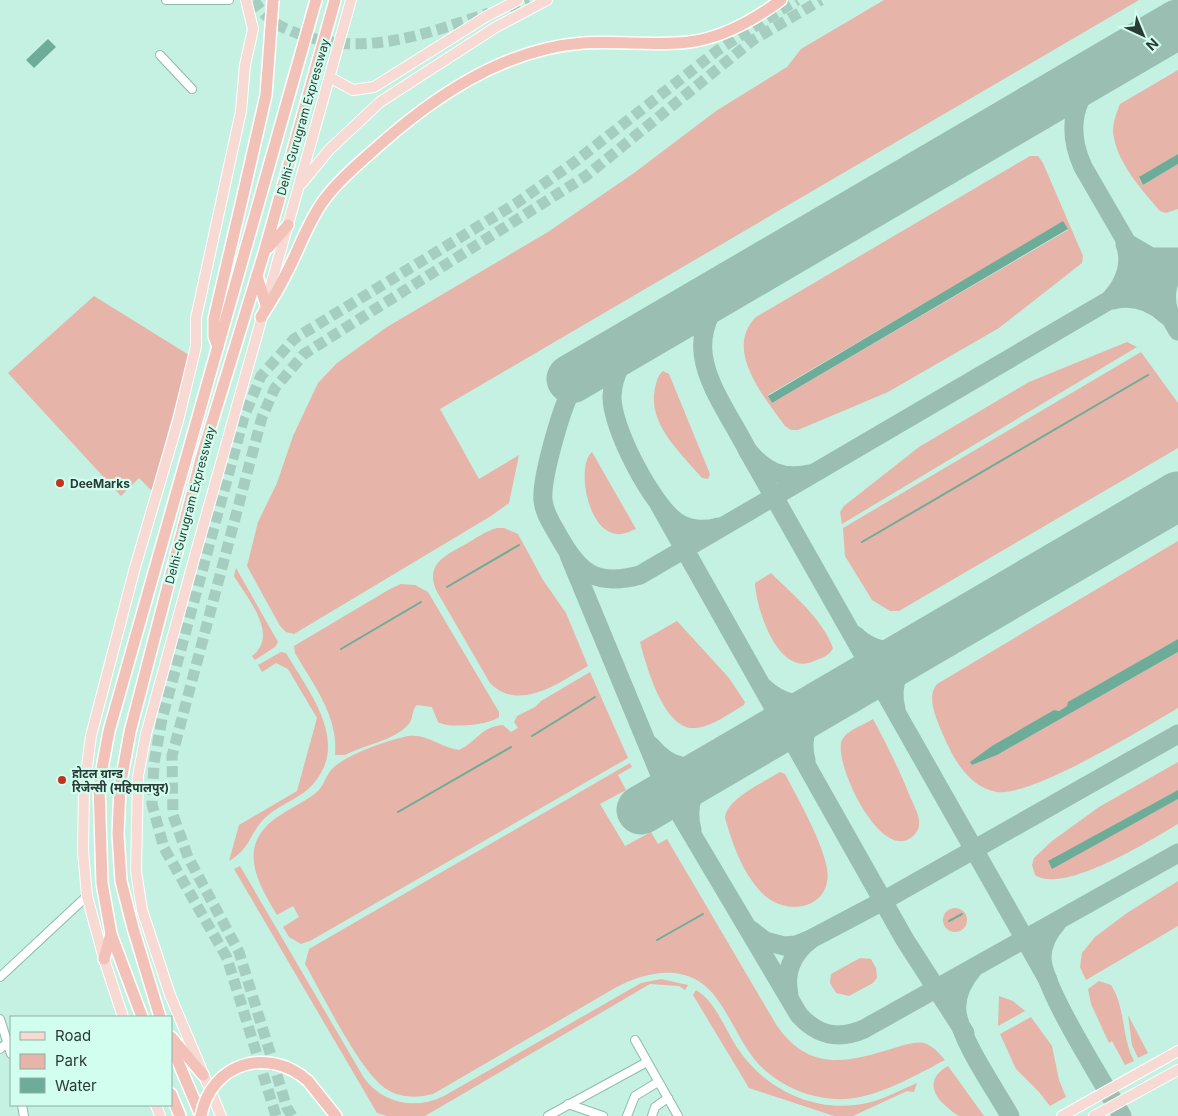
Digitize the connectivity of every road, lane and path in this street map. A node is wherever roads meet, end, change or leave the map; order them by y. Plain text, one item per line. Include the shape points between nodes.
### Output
1 (166, 0) edge
2 (229, 0) edge
3 (246, 0) edge
4 (273, 0) edge
5 (316, 0) edge
6 (335, 0) edge
7 (351, 0) edge
8 (518, 0) tunnel mouth
9 (547, 0) edge
10 (781, 0) edge
11 (160, 55) dead end
12 (331, 78) junction
13 (192, 89) dead end
14 (298, 187) junction
15 (288, 225) junction
16 (264, 252) junction
17 (257, 276) junction
18 (265, 302) junction
19 (261, 317) junction
20 (240, 330) junction
21 (218, 347) junction
22 (87, 896) junction
23 (111, 934) junction
24 (104, 959) junction
25 (0, 977) edge
26 (123, 1016) edge
27 (142, 1016) edge
28 (160, 1016) edge
29 (0, 1019) edge
30 (172, 1038) edge
31 (635, 1040) dead end
32 (8, 1042) junction
33 (172, 1047) edge
34 (0, 1049) edge
35 (10, 1050) edge
36 (1178, 1051) edge
37 (647, 1062) junction
38 (1178, 1070) edge
39 (203, 1075) junction
40 (658, 1082) junction
41 (172, 1096) edge
42 (668, 1098) junction
43 (568, 1104) junction
44 (180, 1116) edge
45 (201, 1116) edge
46 (220, 1116) edge
47 (336, 1116) edge
48 (548, 1116) edge
49 (603, 1116) edge
50 (627, 1116) edge
51 (652, 1116) edge
52 (678, 1116) edge
53 (1062, 1116) edge
54 (1094, 1116) edge

1 - 2 street
3 - 22 main road via 254,29 245,65 238,129 196,318 196,346 91,736 84,798 83,851
4 - 21 highway, bridge via 266,95 214,320
5 - 21 highway, Delhi-Gurugram Expressway
6 - 16 highway, Delhi-Gurugram Expressway
7 - 12 main road
8 - 12 main road via 374,87 354,90
9 - 14 main road via 496,27 380,102 334,144
10 - 19 highway via 737,28 689,42 613,41 571,44 530,52 429,103 365,158 324,200 287,274
11 - 13 street
12 - 14 main road
14 - 15 main road
15 - 16 highway
15 - 18 main road
16 - 17 highway, Delhi-Gurugram Expressway
17 - 18 highway
17 - 20 highway, Delhi-Gurugram Expressway
18 - 19 main road
19 - 20 main road
19 - 39 main road via 146,734 136,795 136,870 142,910 170,995
20 - 28 highway, Delhi-Gurugram Expressway via 202,455 130,732 120,787 121,881
21 - 23 highway, Delhi-Gurugram Expressway via 109,731 102,767 99,785 102,883
22 - 24 main road
22 - 25 street
23 - 24 highway
23 - 27 highway, Delhi-Gurugram Expressway
24 - 26 main road
29 - 32 street
30 - 39 highway
31 - 37 street
32 - 34 street
32 - 35 street
33 - 45 highway
36 - 53 main road
37 - 40 street
37 - 43 street
38 - 54 main road
39 - 46 main road
40 - 42 street
40 - 50 street via 635,1096
41 - 44 highway
42 - 51 street via 655,1107
42 - 52 street
43 - 48 street
43 - 49 street
45 - 47 highway, bridge via 210,1092 222,1077 238,1067 266,1062 301,1074

